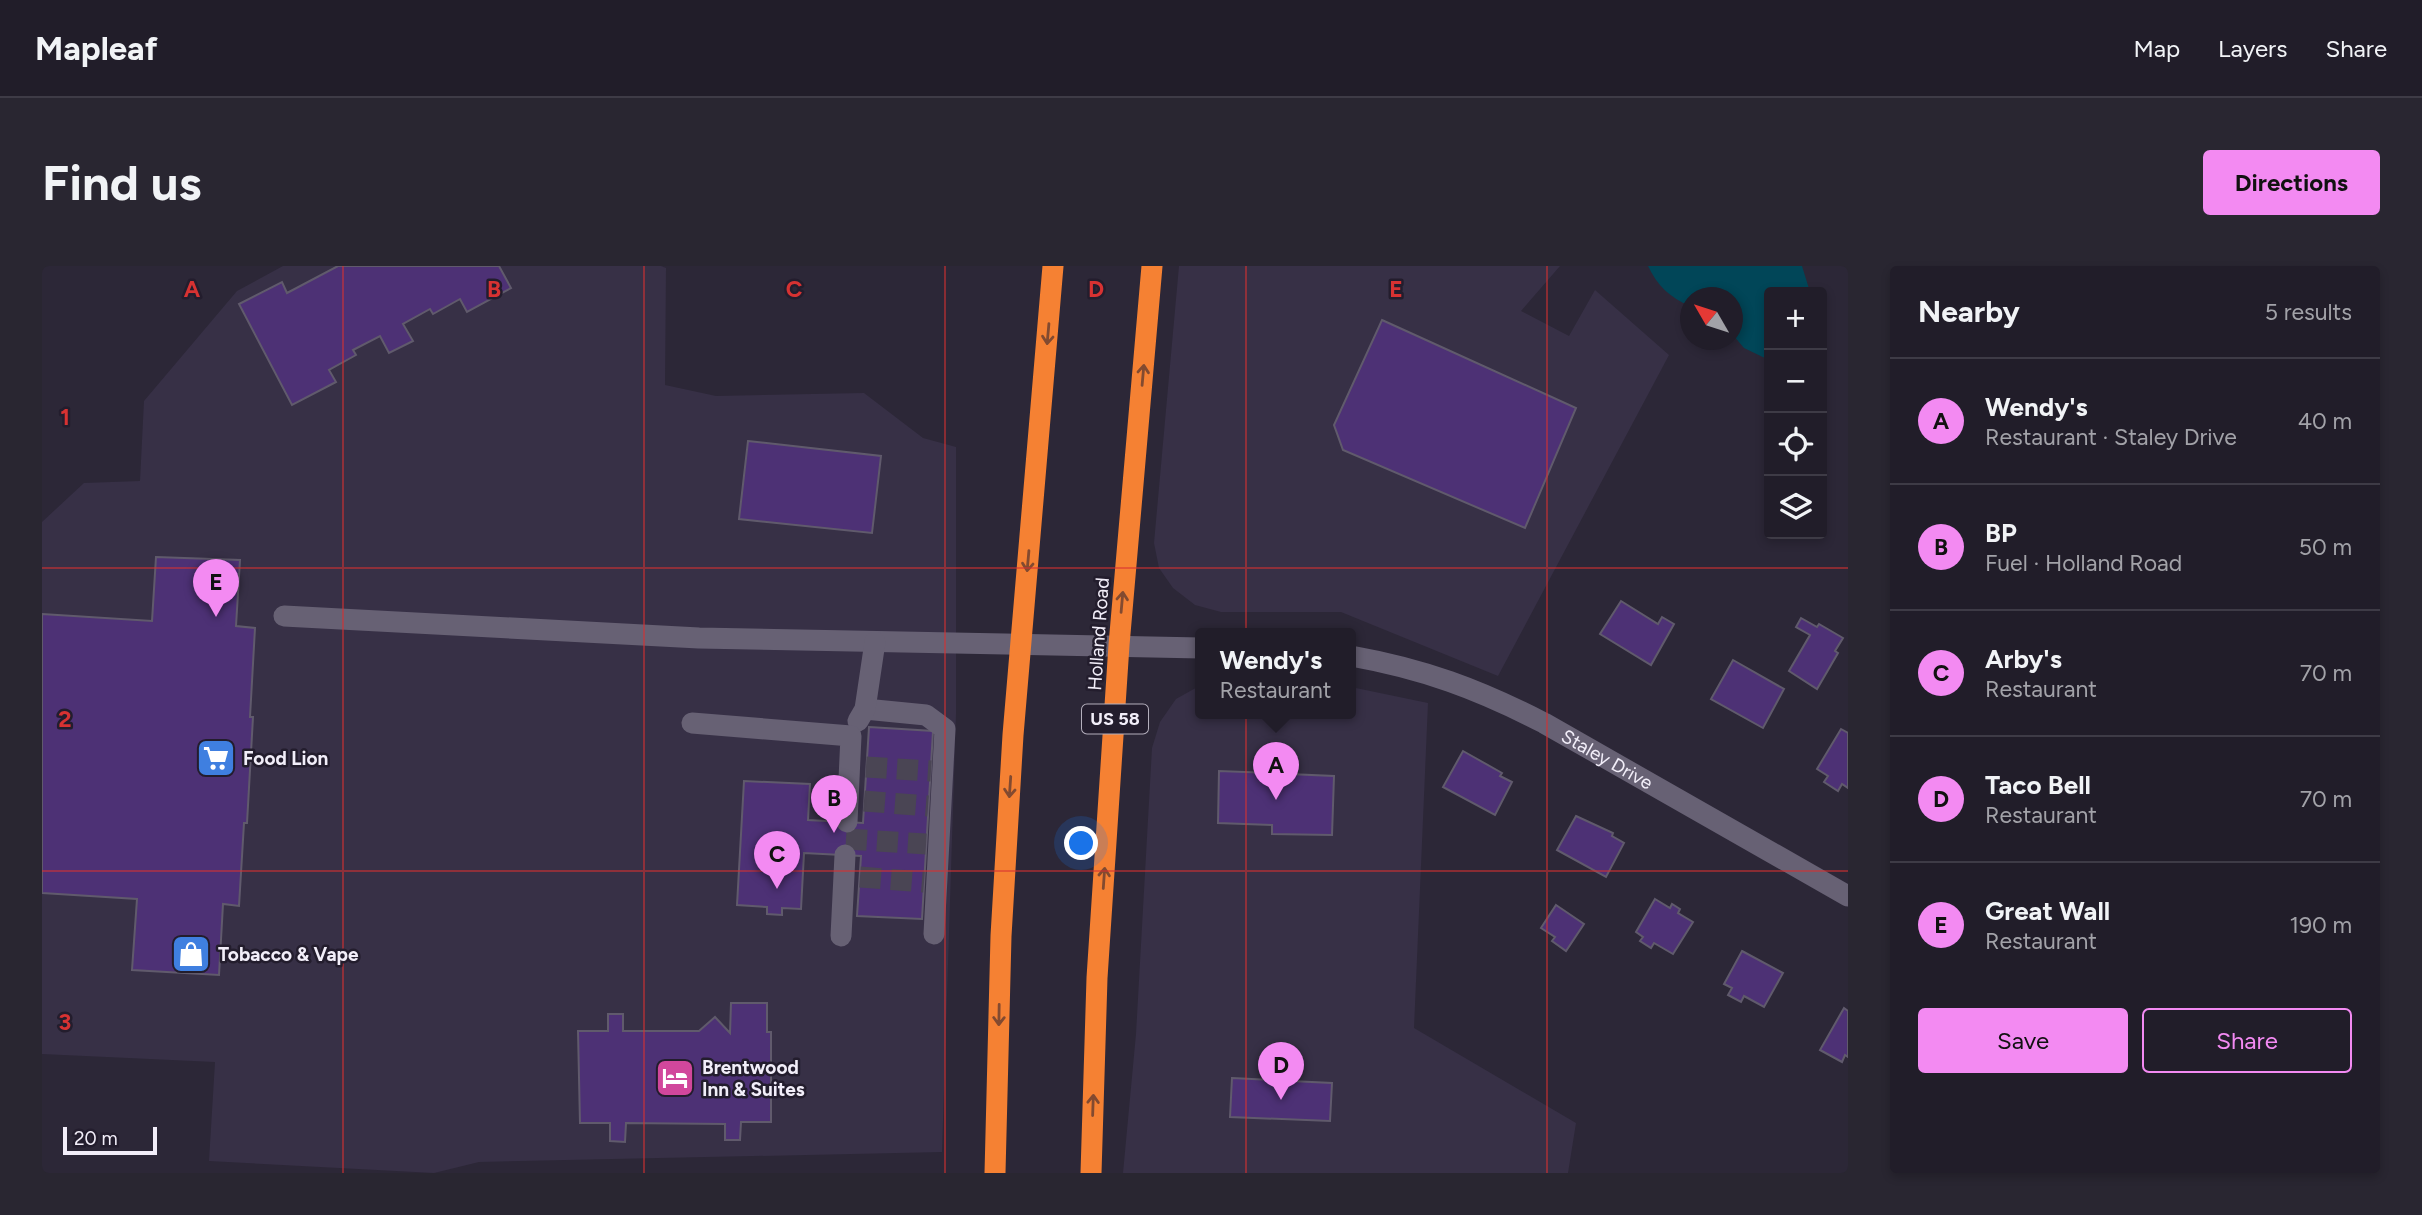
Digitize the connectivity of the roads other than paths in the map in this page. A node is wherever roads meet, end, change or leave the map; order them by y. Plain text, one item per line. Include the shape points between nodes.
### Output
1 (1053, 266) edge
2 (1152, 266) edge
3 (284, 616) dead end
4 (874, 642) junction
5 (1020, 644) junction
6 (1119, 645) junction
7 (1195, 648) edge
8 (1356, 657) edge
9 (865, 709) junction
10 (692, 723) dead end
11 (850, 736) junction
12 (853, 808) dead end
13 (850, 869) dead end
14 (1848, 896) edge
15 (934, 934) dead end
16 (841, 936) dead end
17 (995, 1173) edge
18 (1091, 1173) edge

1 -> 5 highway
6 -> 2 highway, Holland Road / US 58
3 - 4 street via 699,638
4 - 5 street
4 - 9 street
5 - 6 street
5 -> 17 highway via 1001,936
6 - 7 street
18 -> 6 highway, Holland Road / US 58 via 1097,978
8 - 14 street, Staley Drive via 1420,671 1496,698
9 - 11 street
9 - 15 street via 926,715 944,729 930,882
10 - 11 street
11 - 12 street via 858,766
13 - 16 street

